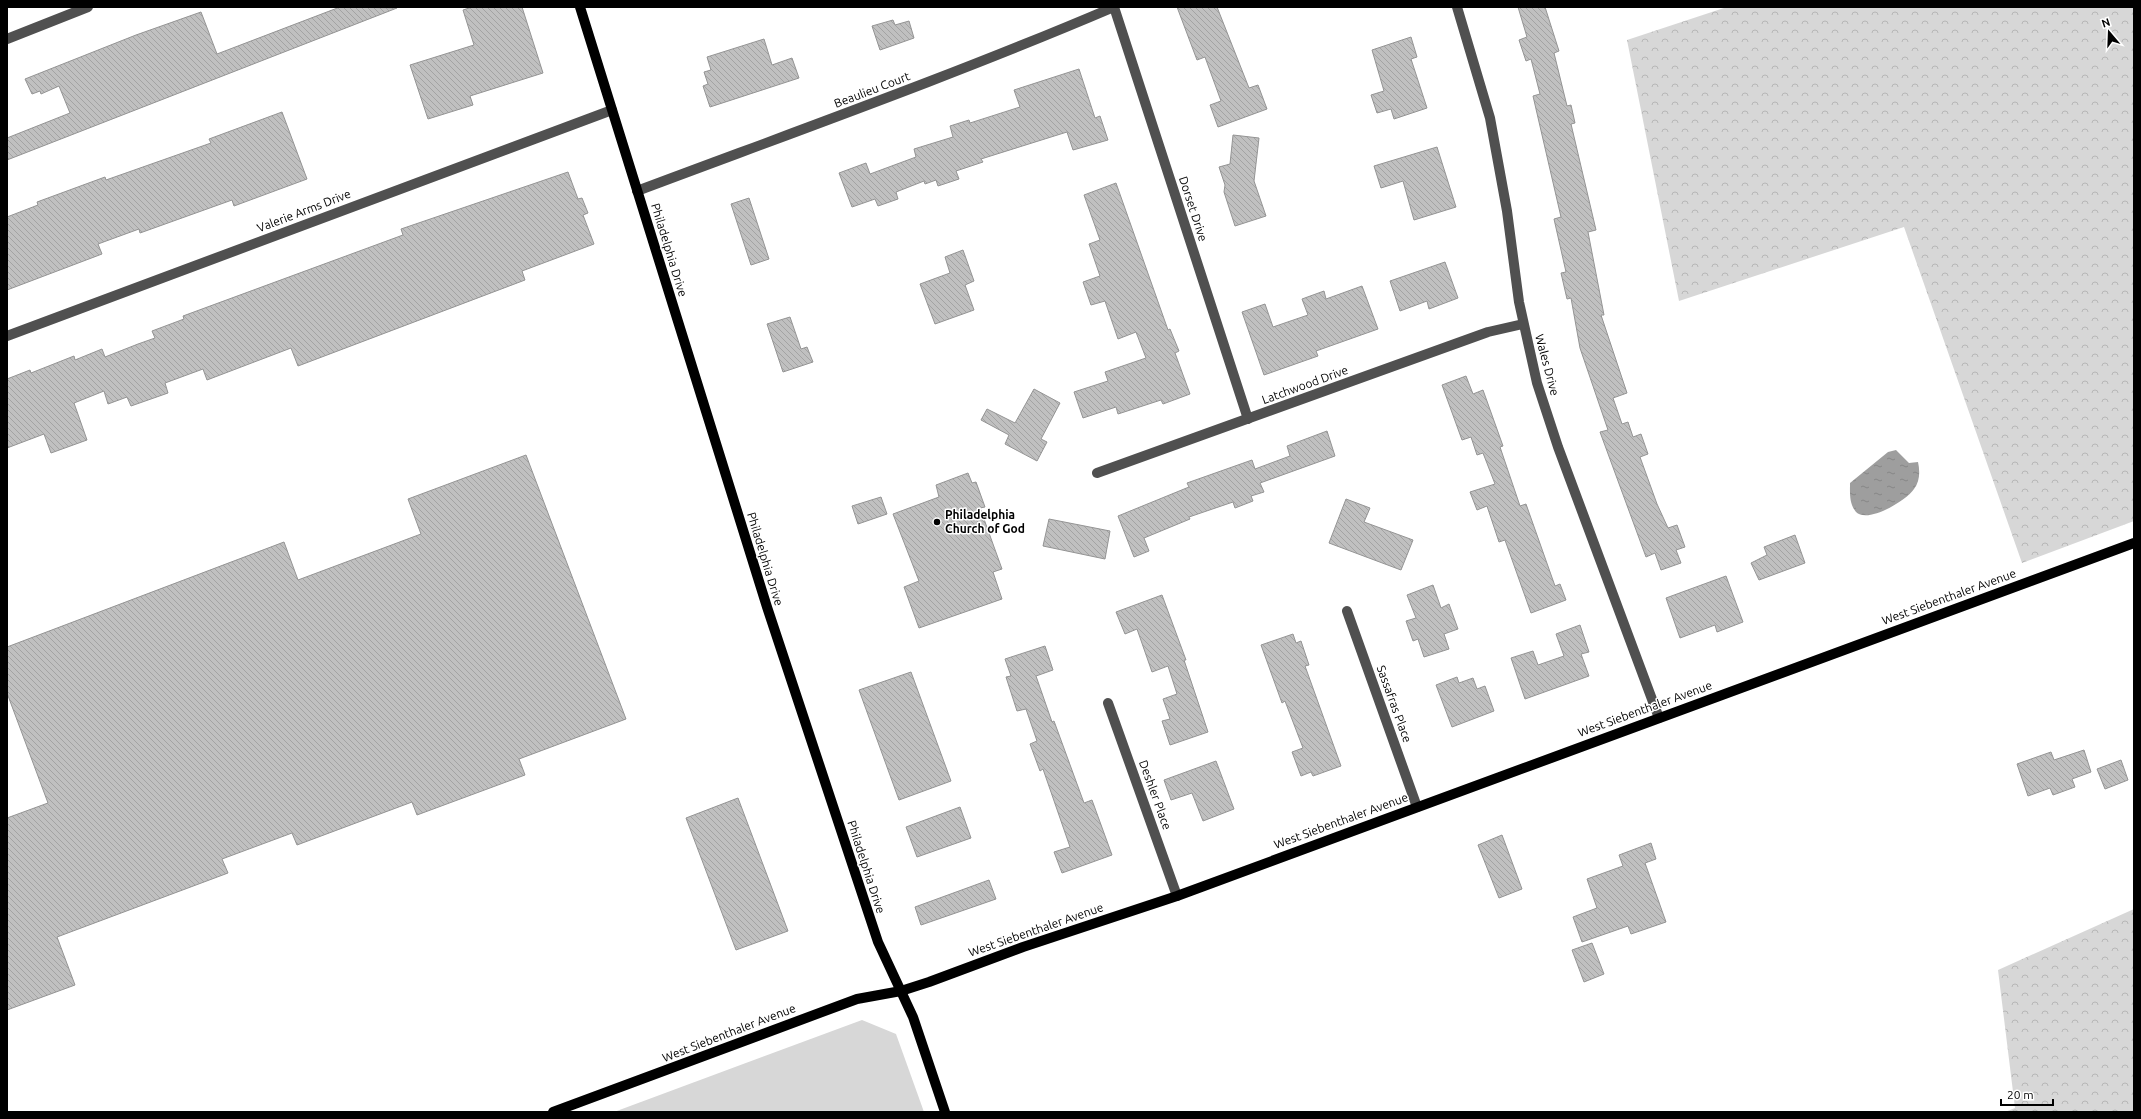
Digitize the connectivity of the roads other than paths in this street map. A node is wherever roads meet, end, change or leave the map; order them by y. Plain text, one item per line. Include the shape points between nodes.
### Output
1 (88, 7) edge
2 (580, 7) edge
3 (1114, 7) edge
4 (1457, 7) edge
5 (7, 39) edge
6 (612, 110) junction
7 (637, 191) junction
8 (1523, 324) junction
9 (7, 336) edge
10 (1248, 419) junction
11 (1097, 474) dead end
12 (2134, 543) edge
13 (1347, 611) dead end
14 (1108, 703) dead end
15 (1659, 718) junction
16 (1417, 807) junction
17 (1177, 896) junction
18 (901, 991) junction
19 (553, 1112) edge
20 (945, 1112) edge

1 - 5 street
2 - 6 main road, Philadelphia Drive
3 - 7 street, Beaulieu Court via 848,114
3 - 10 street, Dorset Drive
4 - 8 street, Wales Drive via 1490,118 1507,211
6 - 7 main road, Philadelphia Drive
6 - 9 street, Valerie Arms Drive
7 - 18 main road, Philadelphia Drive via 767,607 878,942
8 - 10 street, Latchwood Drive via 1488,332
8 - 15 street, Wales Drive via 1537,383 1558,447
10 - 11 street, Latchwood Drive
12 - 15 main road, West Siebenthaler Avenue
13 - 16 street, Sassafras Place
14 - 17 street, Deshler Place
15 - 16 main road, West Siebenthaler Avenue
16 - 17 main road, West Siebenthaler Avenue
17 - 18 main road, West Siebenthaler Avenue
18 - 19 main road, West Siebenthaler Avenue via 857,999
18 - 20 main road, Philadelphia Drive via 913,1017

